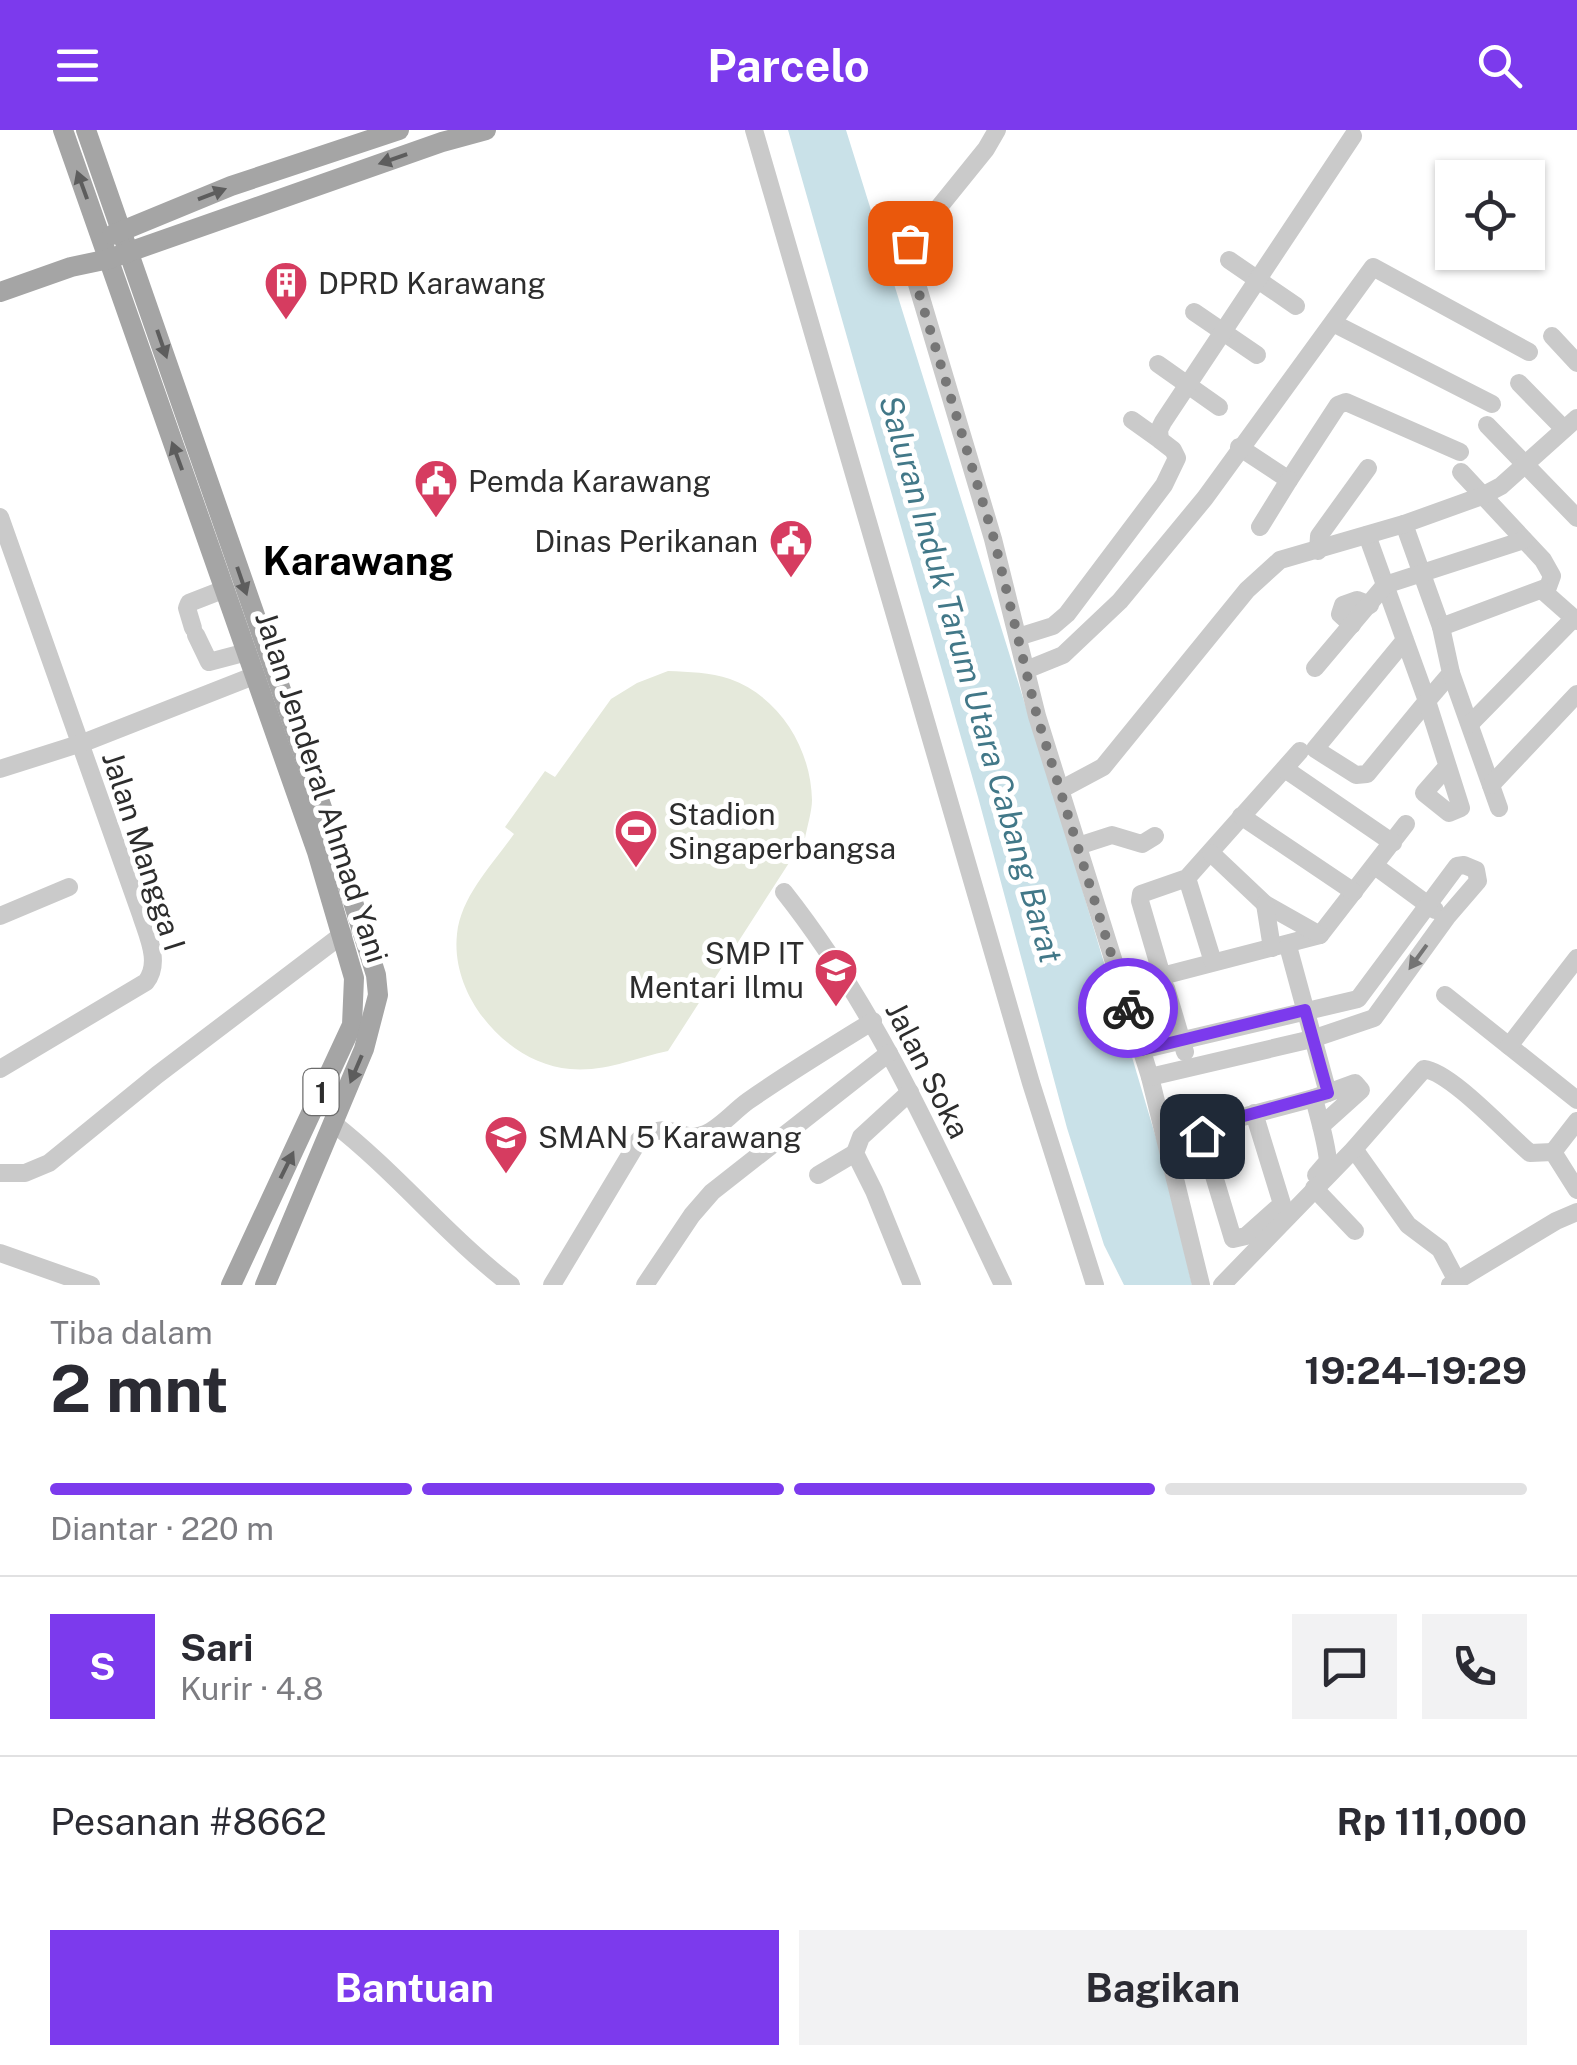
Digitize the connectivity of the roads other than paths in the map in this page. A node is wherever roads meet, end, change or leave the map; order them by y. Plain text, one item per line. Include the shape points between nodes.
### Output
1 (63, 130) edge
2 (86, 130) edge
3 (399, 130) edge
4 (486, 130) edge
5 (754, 130) edge
6 (997, 130) edge
7 (1353, 136) dead end
8 (282, 169) junction
9 (294, 194) junction
10 (111, 243) junction
11 (131, 252) junction
12 (1229, 260) dead end
13 (1260, 280) junction
14 (0, 292) edge
15 (1296, 306) dead end
16 (1194, 312) dead end
17 (1332, 323) junction
18 (1224, 332) junction
19 (1552, 336) dead end
20 (1530, 352) dead end
21 (1257, 354) dead end
22 (1577, 363) edge
23 (1158, 364) dead end
24 (1520, 383) dead end
25 (1188, 385) junction
26 (1492, 404) dead end
27 (1219, 407) dead end
28 (1132, 420) dead end
29 (1570, 424) edge
30 (1487, 425) dead end
31 (1160, 440) junction
32 (1239, 447) junction
33 (1460, 452) dead end
34 (1524, 463) junction
35 (1368, 468) dead end
36 (1461, 472) dead end
37 (1289, 480) junction
38 (1482, 496) junction
39 (0, 516) edge
40 (1577, 518) edge
41 (1404, 524) junction
42 (1260, 527) dead end
43 (1367, 535) junction
44 (1524, 540) junction
45 (220, 543) junction
46 (1318, 551) junction
47 (1423, 574) junction
48 (1385, 585) junction
49 (226, 589) junction
50 (1543, 591) junction
51 (1576, 620) edge
52 (1441, 627) junction
53 (248, 636) junction
54 (1018, 637) junction
55 (1404, 640) junction
56 (1314, 668) dead end
57 (1026, 670) junction
58 (1452, 672) junction
59 (256, 675) junction
60 (1577, 694) edge
61 (1426, 701) junction
62 (1470, 724) junction
63 (80, 744) junction
64 (1300, 751) dead end
65 (0, 769) edge
66 (1285, 769) junction
67 (1445, 769) dead end
68 (1491, 785) junction
69 (1060, 790) junction
70 (1499, 808) dead end
71 (1242, 816) junction
72 (1406, 824) dead end
73 (1155, 836) dead end
74 (1392, 843) junction
75 (1078, 846) junction
76 (1211, 854) junction
77 (1374, 866) junction
78 (1186, 878) junction
79 (69, 887) dead end
80 (784, 892) dead end
81 (1354, 892) junction
82 (1264, 904) junction
83 (1427, 906) junction
84 (2, 911) edge
85 (1447, 916) junction
86 (343, 934) junction
87 (1320, 935) junction
88 (1280, 947) junction
89 (1577, 958) edge
90 (1213, 962) junction
91 (1166, 988) dead end
92 (1445, 995) dead end
93 (1305, 1010) junction
94 (873, 1020) junction
95 (1312, 1038) junction
96 (1181, 1042) junction
97 (1509, 1046) junction
98 (1141, 1050) junction
99 (889, 1053) junction
100 (1190, 1066) junction
101 (0, 1069) edge
102 (1150, 1077) junction
103 (910, 1092) junction
104 (1321, 1096) junction
105 (1577, 1100) edge
106 (1254, 1113) junction
107 (1577, 1120) edge
108 (334, 1122) junction
109 (1321, 1126) junction
110 (1354, 1148) junction
111 (1553, 1152) junction
112 (855, 1153) junction
113 (0, 1173) edge
114 (818, 1175) dead end
115 (1314, 1188) junction
116 (1577, 1190) edge
117 (1282, 1204) junction
118 (1577, 1212) edge
119 (262, 1216) junction
120 (1355, 1230) dead end
121 (289, 1231) junction
122 (0, 1254) edge
123 (1453, 1283) edge
124 (91, 1285) edge
125 (231, 1285) edge
126 (265, 1285) edge
127 (511, 1285) edge
128 (552, 1285) edge
129 (645, 1285) edge
130 (912, 1285) edge
131 (1003, 1285) edge
132 (1095, 1285) edge
133 (1201, 1285) edge
134 (1222, 1285) edge

10 -> 1 main road, Jalan Jenderal Ahmad Yani / 1
2 - 10 main road, Jalan Jenderal Ahmad Yani / 1
3 - 8 main road
4 -> 9 main road
5 - 132 street
6 - 54 street via 908,254
7 - 13 street
8 - 9 main road
10 -> 8 main road
9 - 11 main road
10 - 11 main road
10 - 14 main road via 71,267
45 -> 10 main road, Jalan Jenderal Ahmad Yani / 1
11 -> 45 main road, Jalan Jenderal Ahmad Yani / 1
12 - 13 street
13 - 15 street
13 - 18 street
16 - 18 street
17 - 20 street via 1376,267
17 - 26 street
17 - 32 street
18 - 21 street
18 - 25 street
19 - 22 street
23 - 25 street
24 - 29 street
25 - 27 street
25 - 31 street via 1159,430
28 - 31 street
29 - 34 street
30 - 34 street
31 - 54 street via 1177,458 1164,485 1066,614 1054,626
32 - 37 street
32 - 57 street via 1120,602 1064,655
33 - 37 street via 1342,402
34 - 38 street
34 - 40 street
35 - 46 street via 1319,536
36 - 38 street
37 - 42 street
38 - 41 street
38 - 44 street
39 - 63 street
41 - 43 street
41 - 47 street
43 - 46 street
43 - 48 street
44 - 47 street
44 - 50 street via 1550,569 1552,582
45 - 49 main road, Jalan Jenderal Ahmad Yani / 1
45 -> 53 main road, Jalan Jenderal Ahmad Yani / 1
46 - 69 street via 1280,560 1247,590 1103,767
47 - 48 street
47 - 52 street
48 - 55 street
48 - 56 street via 1370,605 1344,605 1340,614 1352,625
49 - 53 main road, Jalan Jenderal Ahmad Yani / 1
49 - 53 street via 189,603 194,632 209,662
50 - 51 street
50 - 52 street
51 - 62 street
52 - 58 street
53 - 59 main road, Jalan Jenderal Ahmad Yani / 1
53 -> 108 main road, Jalan Jenderal Ahmad Yani / 1 via 336,848 376,976 372,1026
54 - 57 street
55 - 61 street
55 - 61 street via 1315,749 1356,775 1367,774
57 - 69 street
58 - 61 street
58 - 62 street
59 - 63 street
59 - 86 main road, Jalan Jenderal Ahmad Yani / 1
60 - 68 street
61 - 67 street via 1460,808 1449,814 1424,793
62 - 68 street
63 - 65 street
63 - 101 street, Jalan Mangga I via 141,915 154,972 123,998
64 - 66 street
66 - 71 street
66 - 74 street
68 - 70 street
69 - 75 street
71 - 76 street
71 - 81 street
72 - 74 street
73 - 75 street via 1142,844 1112,835
74 - 77 street
75 - 98 street
76 - 78 street
76 - 82 street
77 - 81 street
77 - 83 street
78 - 90 street
78 - 90 street via 1142,894 1140,901 1162,976
79 - 84 street
80 - 94 street, Jalan Soka
81 - 87 street
82 - 87 street
82 - 88 street
83 - 85 street
83 - 85 street via 1457,866 1471,867 1478,881
83 - 93 street via 1358,999
85 -> 95 street via 1374,1018
86 - 113 street via 49,1164
119 -> 86 main road, Jalan Jenderal Ahmad Yani / 1 via 352,1025 354,978
87 - 88 street
88 - 90 street
88 - 93 street
89 - 97 street
91 - 96 street
92 - 97 street
93 - 95 street
93 - 96 street
94 - 99 street, Jalan Soka
94 - 128 street via 706,1134 664,1128 639,1140
95 - 100 street
95 - 104 street
96 - 98 street
96 - 100 street
97 - 105 street
98 - 102 street
99 - 103 street, Jalan Soka
99 - 129 street via 712,1192
100 - 102 street
102 - 133 street
103 - 112 street via 860,1137
103 - 131 street, Jalan Soka
104 - 106 street
104 - 109 street
104 - 109 street via 1355,1083 1361,1090
106 - 117 street
106 - 117 street via 1207,1126 1202,1136 1230,1236 1246,1236
107 - 111 street
108 - 121 main road, Jalan Jenderal Ahmad Yani / 1
108 - 127 street
109 - 117 street via 1328,1161
110 - 111 street via 1430,1068 1530,1154
110 - 115 street
110 - 123 street via 1408,1225 1440,1249
111 - 116 street
112 - 114 street
112 - 130 street
115 - 120 street
115 - 134 street
118 - 123 street
119 - 121 main road
119 - 125 main road, Jalan Jenderal Ahmad Yani / 1
121 - 126 main road, Jalan Jenderal Ahmad Yani / 1
122 - 124 street

